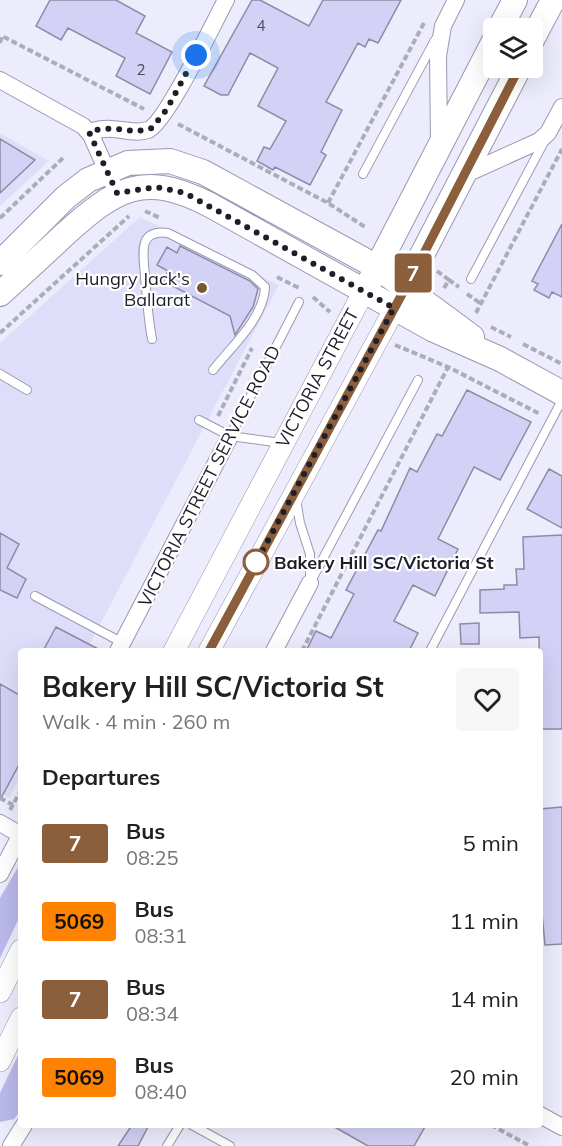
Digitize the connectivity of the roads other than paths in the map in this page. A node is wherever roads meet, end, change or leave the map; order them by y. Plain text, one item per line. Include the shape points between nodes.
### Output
1 (226, 0) edge
2 (456, 0) edge
3 (515, 0) edge
4 (553, 0) edge
5 (505, 18) edge
6 (543, 19) edge
7 (442, 26) junction
8 (483, 62) edge
9 (0, 67) edge
10 (514, 78) edge
11 (0, 80) edge
12 (25, 92) junction
13 (562, 107) edge
14 (89, 132) junction
15 (548, 133) junction
16 (438, 148) junction
17 (107, 170) junction
18 (363, 174) dead end
19 (463, 176) junction
20 (117, 193) junction
21 (0, 263) edge
22 (377, 267) junction
23 (471, 279) dead end
24 (406, 287) junction
25 (364, 291) junction
26 (0, 294) edge
27 (298, 302) dead end
28 (394, 308) junction
29 (152, 339) dead end
30 (500, 359) junction
31 (213, 370) dead end
32 (0, 374) edge
33 (418, 380) dead end
34 (27, 390) dead end
35 (562, 393) edge
36 (562, 400) edge
37 (199, 420) dead end
38 (230, 436) junction
39 (283, 443) junction
40 (296, 488) junction
41 (310, 583) junction
42 (35, 596) dead end
43 (121, 647) edge
44 (176, 648) edge
45 (211, 648) edge
46 (276, 648) edge
47 (432, 648) edge
48 (0, 823) edge
49 (18, 833) edge
50 (18, 841) edge
51 (0, 874) edge
52 (18, 956) edge
53 (0, 992) edge
54 (18, 1024) edge
55 (0, 1061) edge
56 (543, 1117) edge
57 (562, 1127) edge
58 (22, 1128) edge
59 (178, 1128) edge
60 (197, 1128) edge
61 (12, 1146) edge
62 (167, 1146) edge
63 (230, 1146) edge

1 - 14 street via 162,117 152,128 106,127
2 - 7 street
3 - 5 main road
4 - 6 main road
7 - 16 street via 438,56
7 - 18 lane
8 - 16 main road, VICTORIA STREET
9 - 12 street
10 - 19 main road, VICTORIA STREET
11 - 12 street
12 - 14 street
13 - 15 street
14 - 17 street
15 - 19 street via 523,150
15 - 23 lane
16 - 22 main road, VICTORIA STREET
17 - 20 street
17 - 21 main road via 66,197
17 - 22 main road via 153,160 193,167
19 - 24 main road, VICTORIA STREET
20 - 25 main road via 156,187 185,193
20 - 26 main road via 98,205
22 - 24 main road
22 - 25 main road, VICTORIA STREET
24 - 28 main road, VICTORIA STREET
24 - 30 main road
25 - 28 main road
25 - 39 street, VICTORIA STREET
27 - 38 lane, VICTORIA STREET SERVICE ROAD
28 - 30 main road
28 - 40 street, VICTORIA STREET
29 - 31 lane via 142,252 148,238 161,232 252,275 265,288 249,325
30 - 35 main road
32 - 34 lane
33 - 41 lane
36 - 47 lane
37 - 38 lane
38 - 39 lane
38 - 43 street, VICTORIA STREET SERVICE ROAD
39 - 44 street, VICTORIA STREET
40 - 41 lane via 300,523 310,554
40 - 45 street, VICTORIA STREET
41 - 46 street
42 - 43 lane
48 - 49 street
50 - 51 street
52 - 53 street
54 - 55 street
56 - 57 street
58 - 61 street
59 - 62 lane
60 - 63 lane

